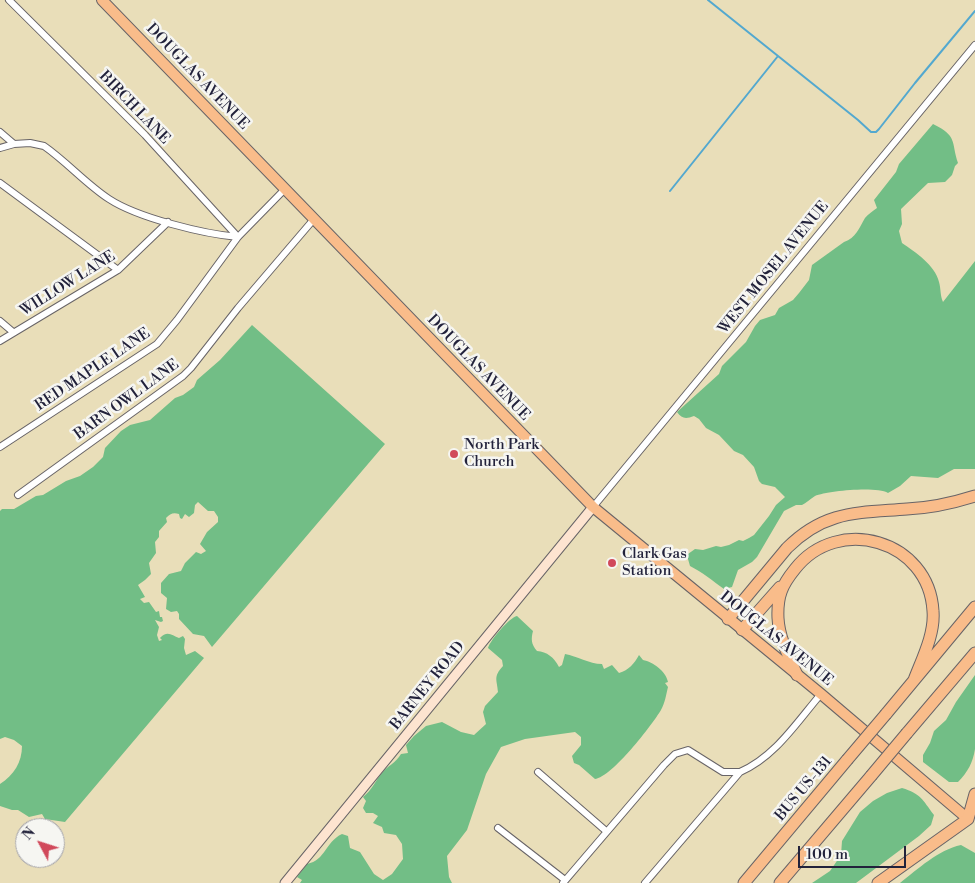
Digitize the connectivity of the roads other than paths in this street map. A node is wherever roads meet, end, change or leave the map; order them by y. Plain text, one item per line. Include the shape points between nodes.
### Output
1 (10, 0) edge
2 (102, 0) edge
3 (975, 45) edge
4 (0, 132) edge
5 (14, 144) junction
6 (0, 148) edge
7 (0, 183) edge
8 (285, 189) junction
9 (314, 219) junction
10 (168, 222) junction
11 (238, 237) junction
12 (118, 270) junction
13 (0, 321) edge
14 (13, 332) junction
15 (0, 341) edge
16 (0, 447) edge
17 (18, 495) dead end
18 (975, 496) edge
19 (593, 507) junction
20 (783, 583) junction
21 (975, 606) edge
22 (728, 618) junction
23 (742, 630) junction
24 (975, 653) edge
25 (797, 675) junction
26 (914, 680) junction
27 (820, 694) junction
28 (538, 772) dead end
29 (740, 772) junction
30 (975, 794) edge
31 (972, 822) edge
32 (498, 828) dead end
33 (606, 831) junction
34 (564, 881) edge
35 (285, 883) edge
36 (646, 883) edge
37 (744, 883) edge
38 (780, 883) edge
39 (878, 883) edge

1 - 11 street, BIRCH LANE via 145,135
2 - 8 main road, DOUGLAS AVENUE
3 - 19 street, WEST MOSEL AVENUE
4 - 5 street
5 - 6 street
5 - 10 street via 44,146 109,199 128,210
7 - 12 street
8 - 9 main road, DOUGLAS AVENUE
8 - 11 street, RED MAPLE LANE
9 - 17 street, BARN OWL LANE via 187,372
9 - 19 main road, DOUGLAS AVENUE
10 - 11 street via 220,236
10 - 12 street, WILLOW LANE
11 - 16 street, RED MAPLE LANE via 157,344
12 - 14 street, WILLOW LANE
13 - 14 street
14 - 15 street, WILLOW LANE
18 - 22 highway via 930,507 842,515 817,524 796,538
19 - 22 main road, DOUGLAS AVENUE
19 - 35 street, BARNEY ROAD
20 - 23 highway
20 - 25 highway via 778,609 780,632
20 - 26 highway via 805,558 830,543 846,539 868,540 900,552 927,584 933,610 933,626
21 - 26 highway, BUS US-131
22 - 23 main road, DOUGLAS AVENUE
23 - 25 main road, DOUGLAS AVENUE
24 - 38 highway, bridge
25 - 27 main road, DOUGLAS AVENUE
26 - 37 highway, BUS US-131, bridge
27 - 29 street via 767,756
27 - 31 main road, DOUGLAS AVENUE
28 - 33 street
29 - 33 street via 723,772 693,752 683,750 670,759
29 - 36 street
30 - 31 highway
31 - 39 highway
32 - 34 street
33 - 34 street

